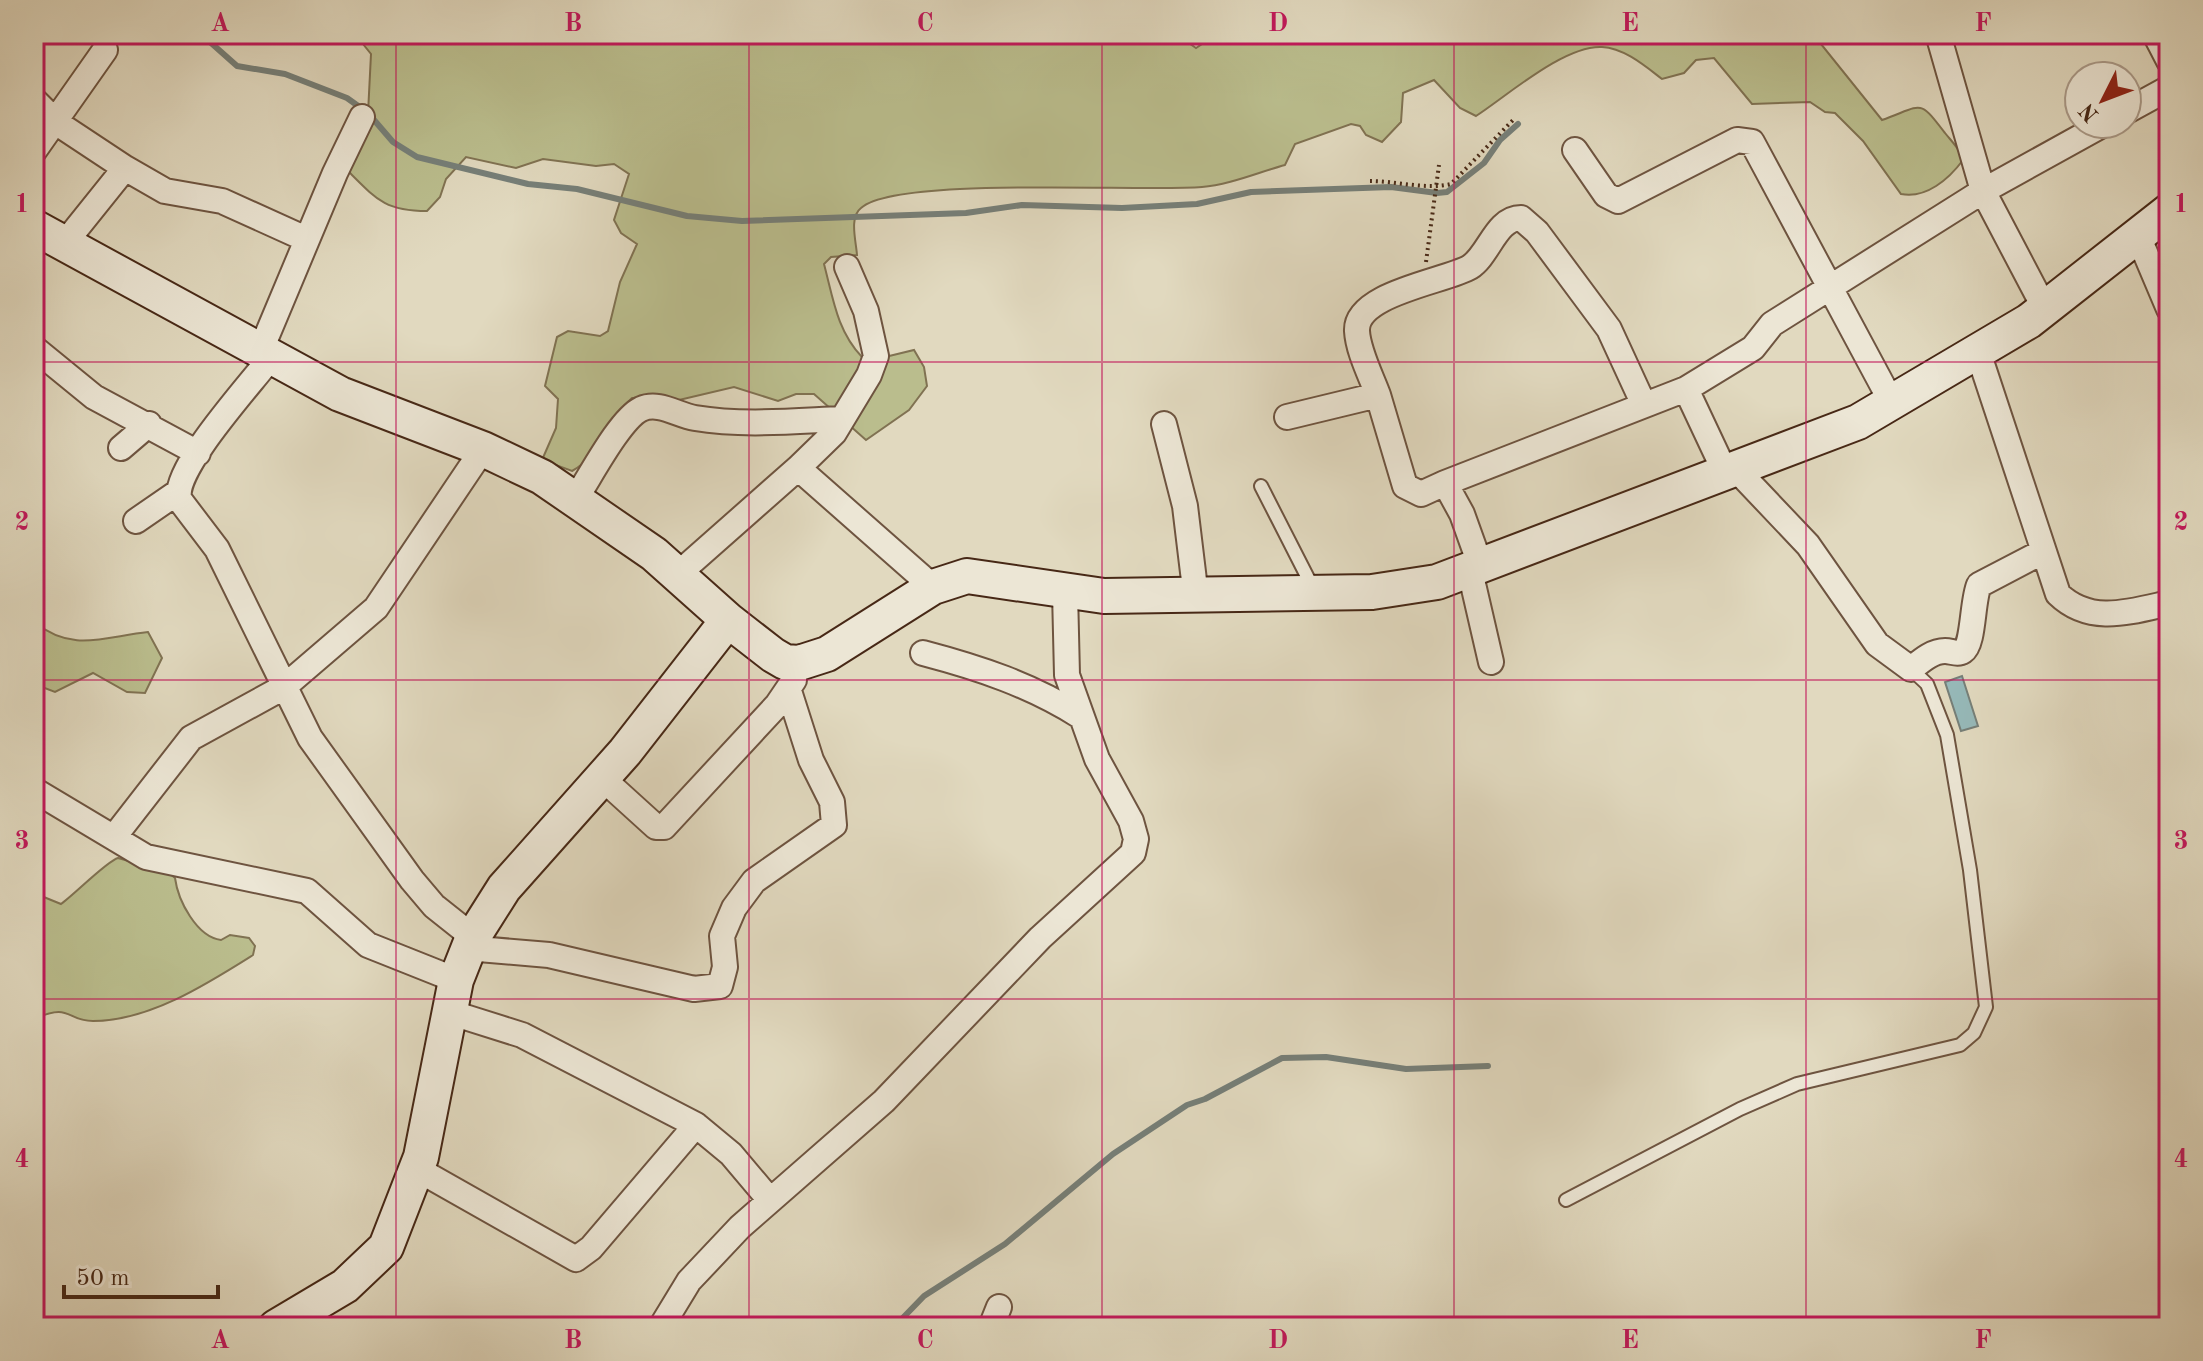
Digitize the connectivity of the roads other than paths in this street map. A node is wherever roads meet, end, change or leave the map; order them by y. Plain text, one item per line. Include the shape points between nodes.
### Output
1 (1938, 34) edge
2 (2155, 34) edge
3 (105, 50) dead end
4 (2169, 61) edge
5 (2169, 88) edge
6 (34, 100) edge
7 (2143, 102) edge
8 (362, 117) dead end
9 (57, 123) junction
10 (2075, 140) edge
11 (1575, 150) dead end
12 (34, 151) edge
13 (125, 168) junction
14 (1983, 191) junction
15 (2169, 211) edge
16 (34, 227) edge
17 (2138, 236) junction
18 (306, 239) junction
19 (64, 244) junction
20 (847, 267) dead end
21 (1829, 287) junction
22 (2045, 309) junction
23 (2169, 309) edge
24 (34, 348) edge
25 (1978, 352) junction
26 (266, 354) junction
27 (1686, 389) junction
28 (1378, 395) junction
29 (1892, 403) junction
30 (1644, 405) junction
31 (1287, 417) dead end
32 (842, 419) junction
33 (149, 424) junction
34 (1164, 424) dead end
35 (121, 448) dead end
36 (483, 449) junction
37 (198, 453) junction
38 (798, 468) junction
39 (1730, 470) junction
40 (1445, 483) junction
41 (1261, 486) dead end
42 (178, 492) junction
43 (576, 498) junction
44 (136, 521) dead end
45 (2042, 552) junction
46 (1476, 569) junction
47 (678, 574) junction
48 (933, 587) junction
49 (1065, 592) junction
50 (1316, 594) junction
51 (1196, 597) junction
52 (2169, 603) edge
53 (728, 620) junction
54 (923, 653) dead end
55 (1491, 662) dead end
56 (1911, 669) junction
57 (794, 677) junction
58 (284, 687) junction
59 (1080, 716) junction
60 (602, 778) junction
61 (34, 790) edge
62 (114, 837) junction
63 (470, 942) junction
64 (452, 996) junction
65 (696, 1125) junction
66 (417, 1169) junction
67 (769, 1199) junction
68 (1566, 1200) dead end
69 (276, 1327) edge
70 (661, 1327) edge

1 - 14 street
2 - 4 street
3 - 9 street
5 - 7 street
6 - 9 street
8 - 18 street
9 - 12 street
9 - 13 street
10 - 14 street
11 - 21 street via 1606,195 1618,201 1747,139
13 - 18 street via 165,191 222,201
13 - 19 street
14 - 21 street
14 - 22 street
15 - 17 street
16 - 19 street
17 - 22 street
17 - 23 street
18 - 26 street
19 - 26 street
20 - 32 street via 866,311 876,356
21 - 27 street via 1772,324 1753,348
21 - 29 street
22 - 25 street
24 - 33 street via 94,397
25 - 29 street
25 - 45 street
26 - 36 street via 340,394
26 - 37 street
27 - 30 street
27 - 39 street
28 - 30 street via 1357,327 1377,304 1471,266 1504,225 1521,218 1609,329
28 - 31 street
28 - 40 street via 1405,486 1421,494
29 - 39 street via 1858,422
30 - 40 street
32 - 38 street
32 - 43 street via 753,422 644,408 629,419
33 - 35 street
33 - 37 street
34 - 51 street via 1185,506
36 - 43 street
36 - 58 street via 376,608
37 - 42 street
38 - 47 street
38 - 48 street
39 - 46 street
39 - 56 street via 1808,545 1877,644
40 - 46 street via 1462,514
41 - 50 lane
42 - 44 street
42 - 58 street via 224,561
43 - 47 street
45 - 52 street via 2058,594 2074,610 2098,615
45 - 56 street via 1979,585 1967,649 1936,652
46 - 50 street via 1437,582
46 - 55 street
47 - 53 street
48 - 49 street via 973,576
48 - 57 street
49 - 51 street
49 - 59 street via 1065,667
50 - 51 street
53 - 57 street via 785,662
53 - 60 street
54 - 59 street via 1007,678
56 - 68 lane via 1927,684 1952,765 1986,1007 1974,1033 1960,1045 1797,1084
57 - 60 street via 664,827 656,827
57 - 63 street via 811,760 832,802 834,825 754,881 734,908 722,936 725,967 720,986 694,989
58 - 62 street via 191,738
58 - 63 street via 310,738 383,844
59 - 67 street via 1131,821 1133,853 1040,938 884,1101
60 - 63 street via 504,888
61 - 62 street
62 - 64 street via 146,857 307,891 368,945
63 - 64 street
64 - 65 street
64 - 66 street
65 - 66 street via 576,1259
65 - 67 street via 731,1154
66 - 69 street via 386,1247 345,1286
67 - 70 street via 704,1264

